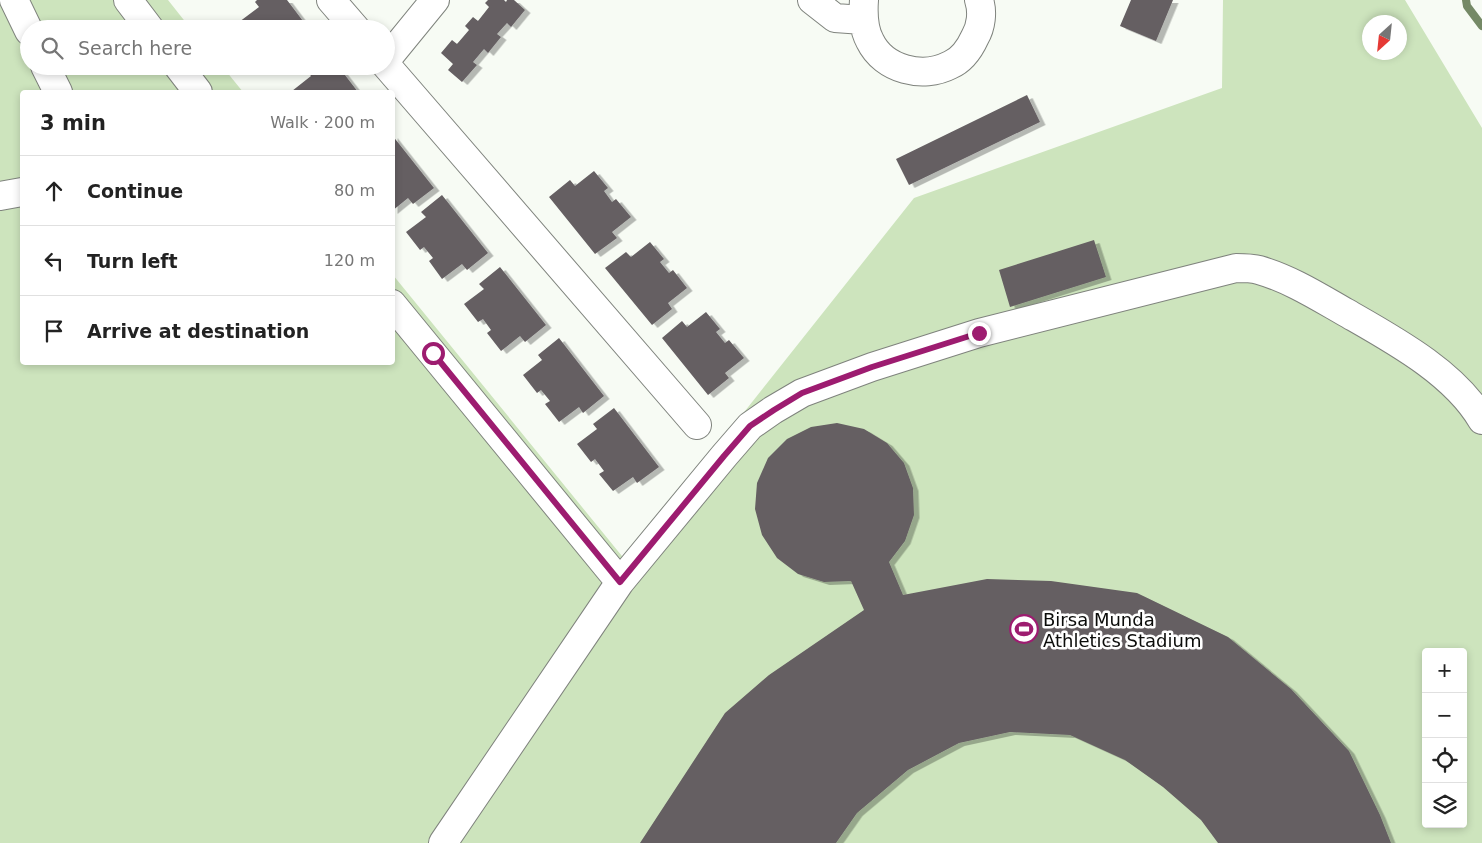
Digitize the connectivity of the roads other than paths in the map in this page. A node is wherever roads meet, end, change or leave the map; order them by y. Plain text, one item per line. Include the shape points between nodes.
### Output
1 (14, 0) edge
2 (128, 0) edge
3 (331, 0) edge
4 (435, 0) edge
5 (812, 0) edge
6 (979, 0) edge
7 (864, 10) edge
8 (24, 20) edge
9 (143, 20) edge
10 (348, 20) edge
11 (395, 49) edge
12 (50, 75) edge
13 (185, 75) edge
14 (395, 75) edge
15 (57, 90) edge
16 (196, 90) edge
17 (20, 192) edge
18 (0, 196) edge
19 (395, 308) edge
20 (1482, 420) edge
21 (697, 425) dead end
22 (620, 582) junction
23 (443, 843) edge

1 - 8 lane
2 - 9 lane
3 - 10 lane
4 - 11 lane
5 - 7 lane via 835,18
6 - 7 lane via 980,29 969,50 951,65 929,72 906,70 885,60 870,42
12 - 15 lane
13 - 16 lane
14 - 21 lane
17 - 18 lane
19 - 22 lane
20 - 22 lane via 1474,406 1448,380 1361,321 1278,276 1256,269 1236,268 979,333 802,393 750,426
22 - 23 lane

